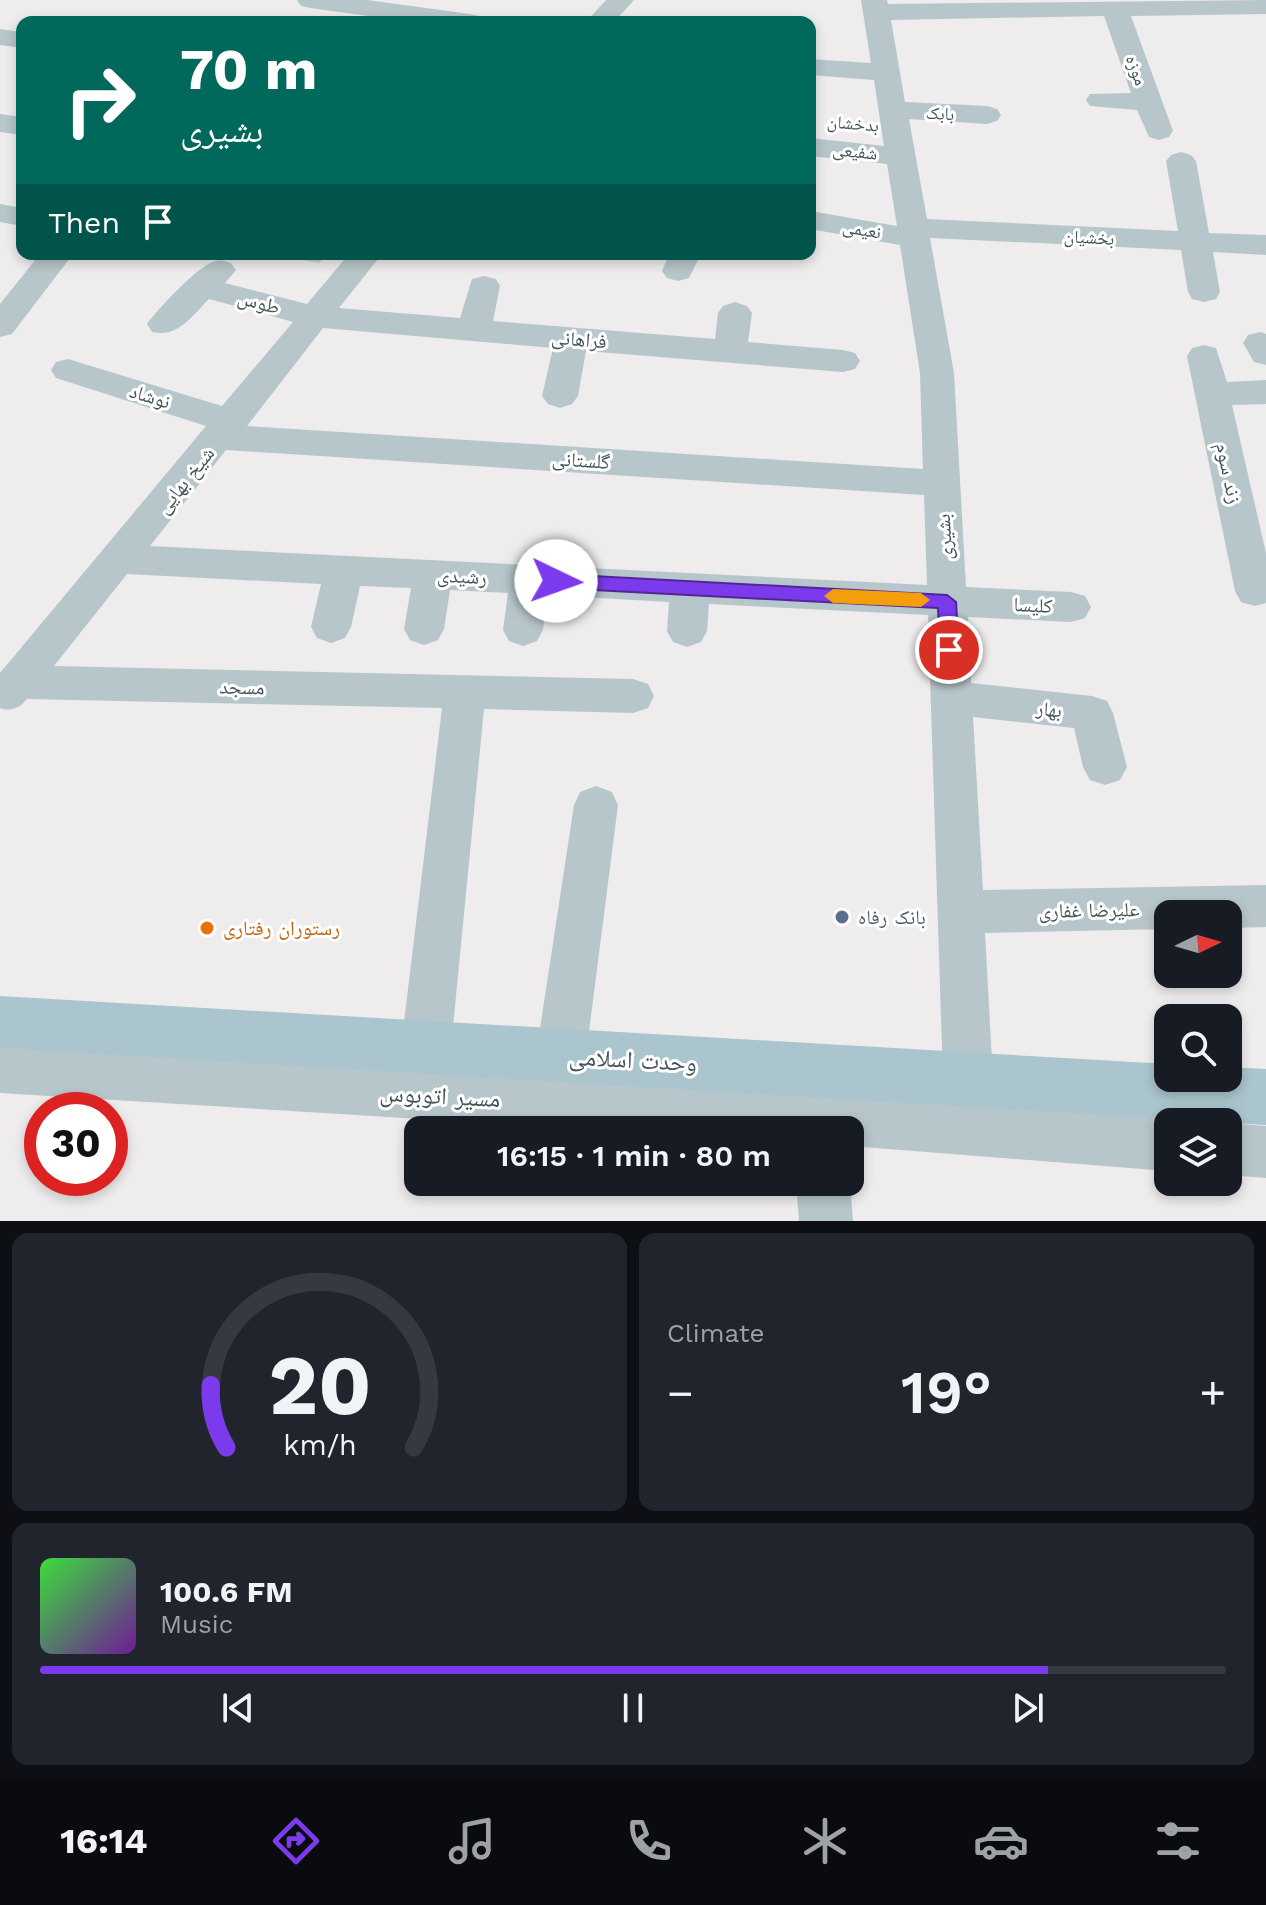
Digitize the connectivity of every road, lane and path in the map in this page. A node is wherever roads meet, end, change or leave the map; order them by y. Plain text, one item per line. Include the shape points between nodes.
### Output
1 (310, 0) edge
2 (621, 0) edge
3 (1175, 4) edge
4 (875, 6) edge
5 (1102, 6) edge
6 (1266, 6) edge
7 (349, 9) edge
8 (414, 16) edge
9 (605, 16) edge
10 (816, 67) edge
11 (887, 73) junction
12 (1100, 100) dead end
13 (1149, 102) junction
14 (987, 115) dead end
15 (889, 129) junction
16 (1159, 131) dead end
17 (816, 146) edge
18 (1181, 161) dead end
19 (816, 221) edge
20 (914, 233) junction
21 (1196, 242) junction
22 (1266, 245) edge
23 (52, 260) edge
24 (361, 260) edge
25 (484, 286) dead end
26 (1204, 292) dead end
27 (735, 313) dead end
28 (315, 317) junction
29 (164, 324) dead end
30 (0, 326) edge
31 (474, 330) junction
32 (572, 338) junction
33 (730, 351) junction
34 (1204, 356) dead end
35 (843, 361) dead end
36 (68, 370) dead end
37 (1266, 392) edge
38 (1212, 394) junction
39 (560, 396) dead end
40 (226, 429) junction
41 (942, 483) junction
42 (121, 559) junction
43 (344, 570) junction
44 (433, 575) junction
45 (529, 580) junction
46 (690, 588) junction
47 (1255, 591) dead end
48 (947, 602) junction
49 (1071, 607) dead end
50 (331, 627) dead end
51 (424, 629) dead end
52 (523, 630) dead end
53 (687, 631) dead end
54 (9, 692) edge
55 (465, 692) junction
56 (633, 696) dead end
57 (951, 698) junction
58 (1105, 767) dead end
59 (596, 805) dead end
60 (1266, 906) edge
61 (961, 912) junction
62 (0, 1022) edge
63 (426, 1047) junction
64 (561, 1055) junction
65 (0, 1069) edge
66 (968, 1079) junction
67 (1266, 1097) edge
68 (819, 1106) edge
69 (1154, 1143) edge
70 (1242, 1150) edge
71 (1266, 1152) edge
72 (824, 1196) edge
73 (826, 1221) edge

1 - 7 street
2 - 9 street
3 - 5 street
3 - 6 street
4 - 5 street
4 - 11 street, بشیری
5 - 13 street, موزه
7 - 8 street
10 - 11 street
11 - 15 street, بشیری
12 - 13 street
13 - 16 street, موزه
14 - 15 street, بابک
15 - 17 street, شفیعی
15 - 20 street, بشیری
18 - 21 street
19 - 20 street, نعیمی
20 - 21 street, بخشیان
20 - 41 street, بشیری via 937,373
21 - 22 street, بخشیان
21 - 26 street
23 - 30 street
24 - 28 street, شیخ بهایی
25 - 31 street
27 - 33 street
28 - 29 street, طوس via 211,278
28 - 31 street, فراهانی
28 - 40 street, شیخ بهایی
31 - 32 street, فراهانی
32 - 33 street, فراهانی
32 - 39 street
33 - 35 street, فراهانی
34 - 38 street, زند سوم
36 - 40 street, نوشاد
37 - 38 street
38 - 47 street, زند سوم
40 - 41 street, گلستانی
40 - 42 street, شیخ بهایی
41 - 48 street, بشیری
42 - 43 street, رشیدی
42 - 54 street, شیخ بهایی
43 - 44 street, رشیدی
43 - 50 street
44 - 45 street, رشیدی
44 - 51 street
45 - 46 street, رشیدی
45 - 52 street
46 - 48 street, رشیدی
46 - 53 street
48 - 49 street, کلیسا
48 - 57 street, بشیری
54 - 55 street, مسجد
55 - 56 street, مسجد
55 - 63 street
57 - 58 street, بهار via 1092,713
57 - 61 street, بشیری
59 - 64 street
60 - 61 street, علیرضا غفاری
61 - 66 street, بشیری
62 - 63 main road, وحدت اسلامی
63 - 64 main road, وحدت اسلامی
64 - 68 main road, وحدت اسلامی
65 - 68 street, مسیر اتوبوس
66 - 67 main road, وحدت اسلامی
66 - 68 main road, وحدت اسلامی
68 - 69 street, مسیر اتوبوس
70 - 71 street
72 - 73 street

